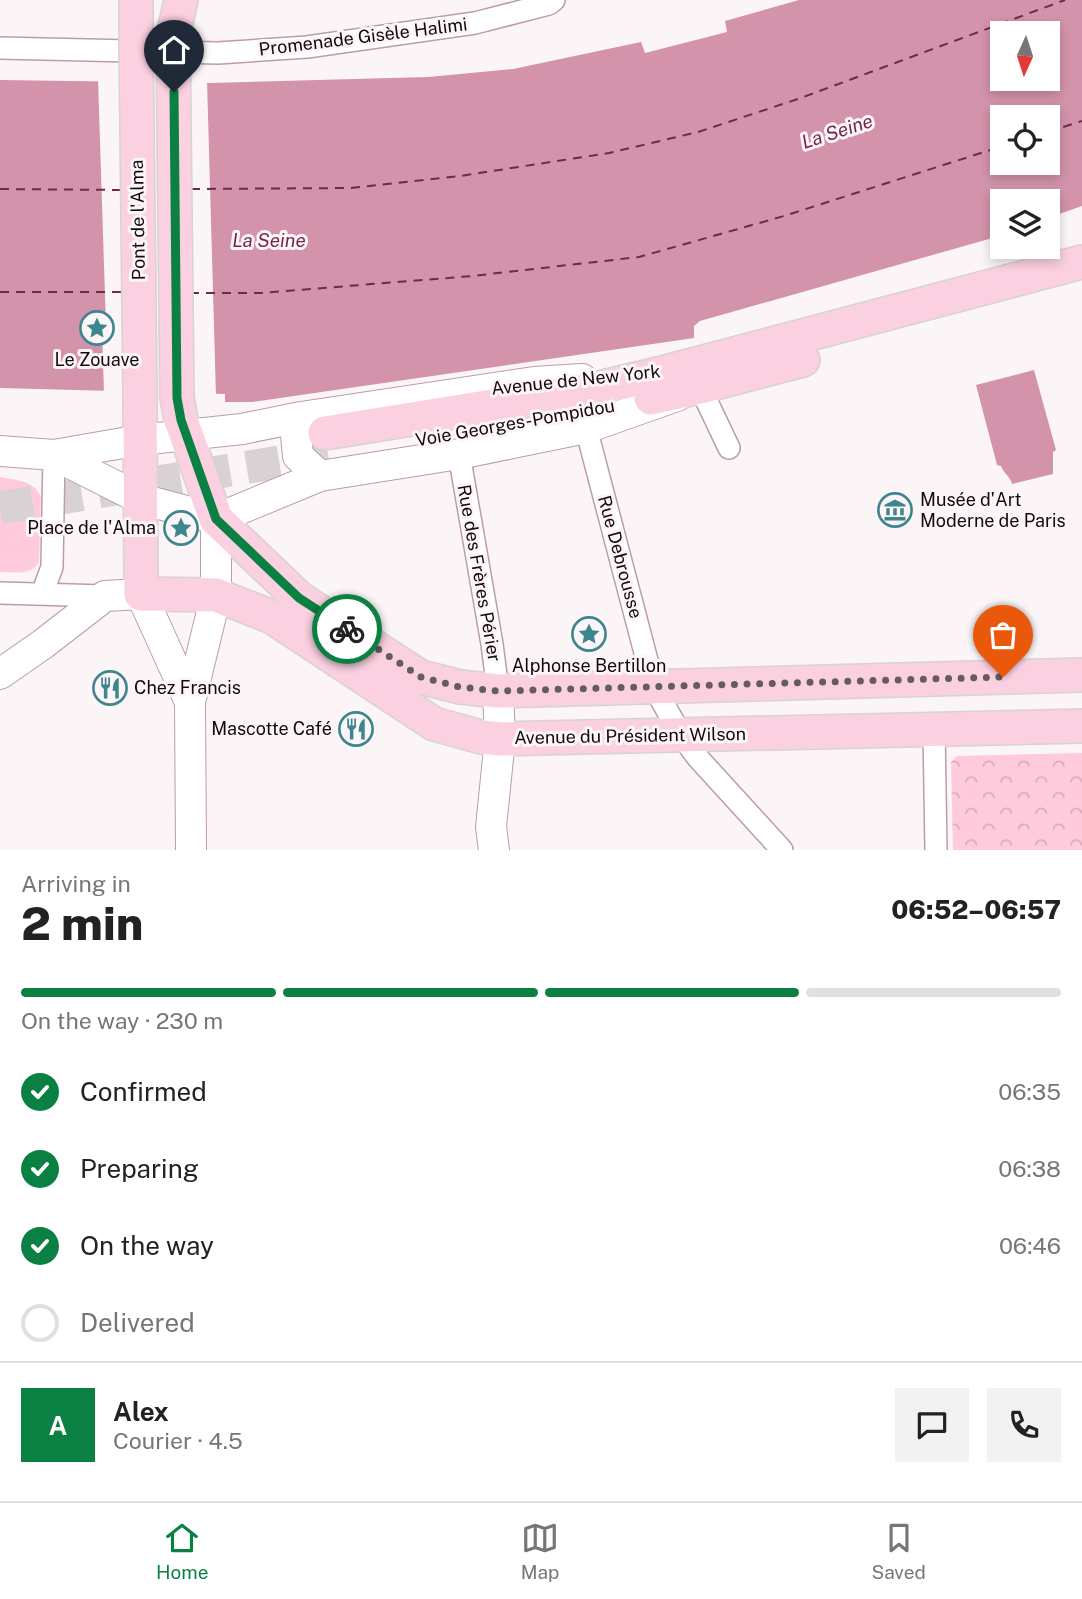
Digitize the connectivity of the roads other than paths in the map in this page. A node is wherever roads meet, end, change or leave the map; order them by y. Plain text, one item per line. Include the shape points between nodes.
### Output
1 (136, 0) edge
2 (181, 0) edge
3 (554, 0) edge
4 (0, 48) edge
5 (1082, 262) edge
6 (1082, 284) edge
7 (662, 373) joint
8 (701, 387) junction
9 (586, 428) junction
10 (186, 435) junction
11 (140, 440) junction
12 (318, 445) junction
13 (729, 448) dead end
14 (0, 451) edge
15 (459, 454) junction
16 (54, 455) junction
17 (141, 499) junction
18 (216, 519) junction
19 (0, 593) edge
20 (42, 594) junction
21 (141, 594) junction
22 (95, 595) junction
23 (216, 595) junction
24 (0, 674) edge
25 (1082, 675) edge
26 (654, 687) junction
27 (498, 691) junction
28 (190, 702) junction
29 (1082, 726) edge
30 (934, 729) junction
31 (681, 735) junction
32 (500, 739) junction
33 (191, 850) edge
34 (494, 850) edge
35 (782, 850) edge
36 (936, 850) edge

1 - 11 main road, Pont de l'Alma, bridge
2 - 10 main road, Pont de l'Alma, bridge via 173,36 177,398
3 - 4 street, Promenade Gisèle Halimi via 475,23 307,47 218,53
5 - 7 main road, Avenue de New York
6 - 8 main road, Avenue de New York
7 - 12 main road, Voie Georges-Pompidou
8 - 9 street, Avenue de New York
8 - 12 main road, Voie Georges-Pompidou via 587,411
8 - 13 street
9 - 15 street, Avenue de New York
9 - 26 street, Rue Debrousse
10 - 11 street
10 - 12 street, Avenue de New York via 242,429
10 - 18 main road
11 - 16 street
11 - 17 main road
12 - 15 street, Avenue de New York
12 - 18 street, Avenue de New York
14 - 16 street
15 - 27 street, Rue des Frères Périer
16 - 17 street
16 - 20 street via 52,567
17 - 18 street
17 - 21 main road
18 - 23 street
18 - 27 main road via 299,598 421,677
19 - 20 street
20 - 22 street
21 - 22 street
21 - 23 main road
21 - 28 street
22 - 24 street via 43,644
23 - 28 street
23 - 32 main road, Avenue du Président Wilson via 272,617 434,724
25 - 26 main road
26 - 27 main road
26 - 31 street, Rue Debrousse
27 - 32 street
28 - 33 street
29 - 30 main road, Avenue du Président Wilson
30 - 31 main road, Avenue du Président Wilson
30 - 36 street
31 - 32 main road, Avenue du Président Wilson
31 - 35 street, Rue Debrousse
32 - 34 street via 491,827

